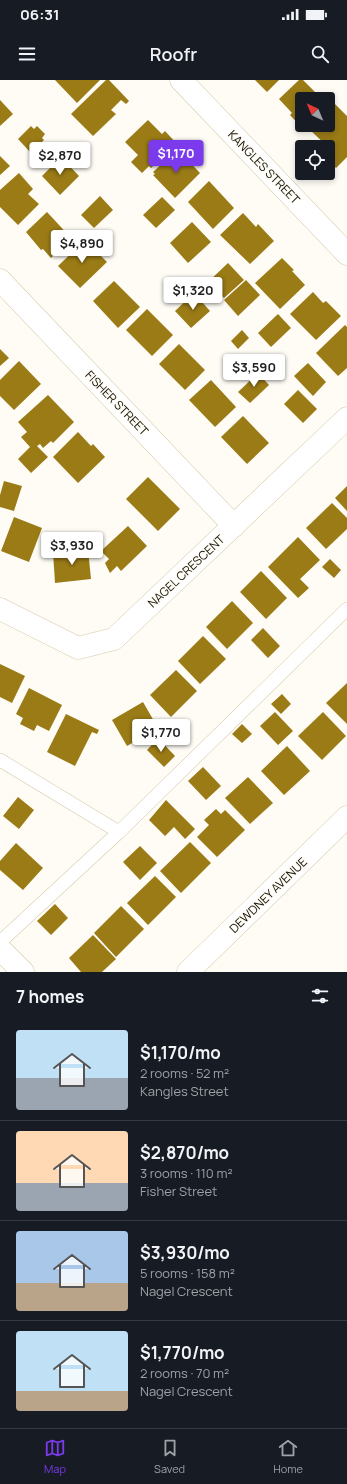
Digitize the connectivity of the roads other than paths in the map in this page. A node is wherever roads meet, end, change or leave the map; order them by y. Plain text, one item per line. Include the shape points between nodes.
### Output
1 (181, 80) edge
2 (347, 254) edge
3 (0, 280) edge
4 (347, 418) edge
5 (234, 526) junction
6 (0, 609) edge
7 (347, 609) edge
8 (0, 760) edge
9 (347, 817) edge
10 (119, 832) junction
11 (0, 942) edge
12 (0, 949) edge
13 (23, 972) edge
14 (188, 972) edge

1 - 2 street, KANGLES STREET
3 - 5 street, FISHER STREET
4 - 5 street, NAGEL CRESCENT
5 - 6 street, NAGEL CRESCENT via 114,639 78,648
7 - 10 lane
8 - 10 lane
9 - 14 street, DEWDNEY AVENUE
10 - 11 lane
12 - 13 street

